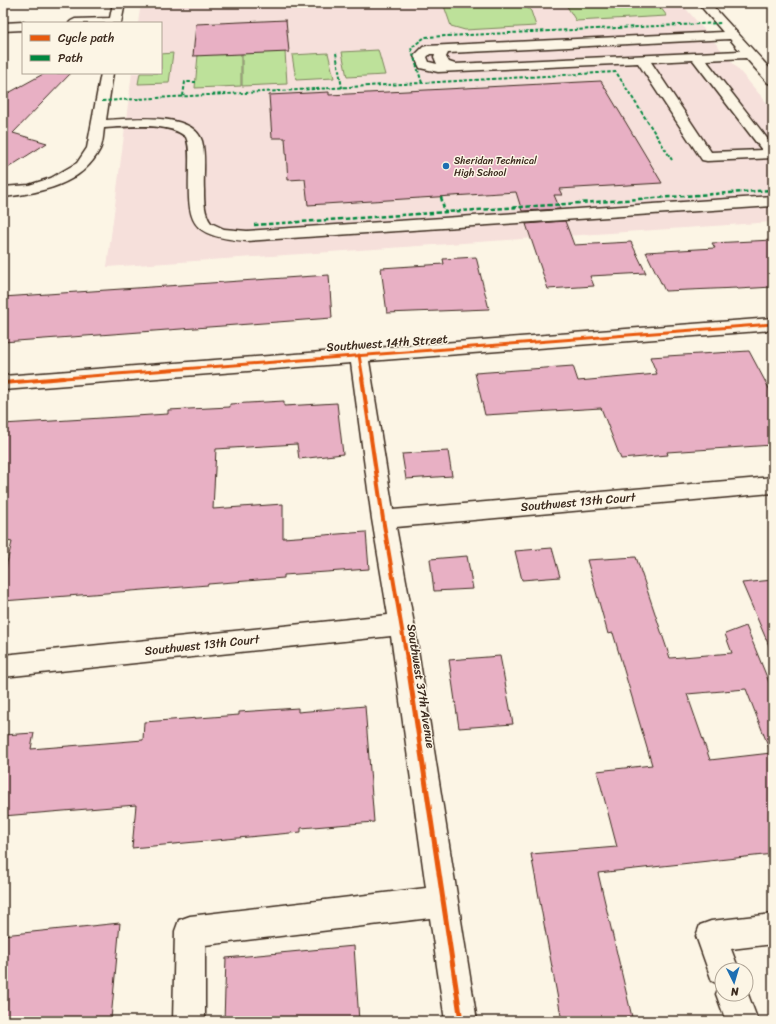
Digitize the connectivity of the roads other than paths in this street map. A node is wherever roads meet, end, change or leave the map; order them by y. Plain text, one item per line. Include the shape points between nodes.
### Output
1 (120, 3) edge
2 (704, 3) edge
3 (115, 22) edge
4 (22, 26) edge
5 (3, 27) edge
6 (733, 35) junction
7 (443, 50) junction
8 (749, 54) junction
9 (697, 57) junction
10 (642, 59) junction
11 (455, 68) junction
12 (107, 74) edge
13 (773, 80) edge
14 (98, 124) junction
15 (3, 192) edge
16 (773, 201) edge
17 (773, 324) edge
18 (359, 355) junction
19 (3, 383) edge
20 (773, 485) edge
21 (383, 518) junction
22 (402, 624) junction
23 (3, 666) edge
24 (443, 901) junction
25 (773, 929) edge
26 (720, 962) edge
27 (735, 1002) edge
28 (189, 1021) edge
29 (461, 1021) edge
30 (742, 1021) edge

1 - 3 street
2 - 6 street
4 - 5 street
6 - 7 street
6 - 8 street
7 - 11 street via 440,57 444,64
7 - 11 street via 427,50 420,56 424,65
8 - 9 street
8 - 13 street
9 - 10 street
9 - 10 street via 772,154 707,157
10 - 11 street
12 - 14 street
14 - 15 street via 94,148 82,166 71,174 31,189
14 - 16 street via 150,122 174,125 189,132 196,145 197,212 204,225 224,234 247,236
17 - 18 street, Southwest 14th Street
18 - 19 street, Southwest 14th Street
18 - 21 street, Southwest 37th Avenue
20 - 21 street, Southwest 13th Court
21 - 22 street, Southwest 37th Avenue
22 - 23 street, Southwest 13th Court
22 - 24 street, Southwest 37th Avenue
24 - 28 street via 190,931
24 - 29 street, Southwest 37th Avenue
25 - 26 street via 710,936
27 - 30 street

